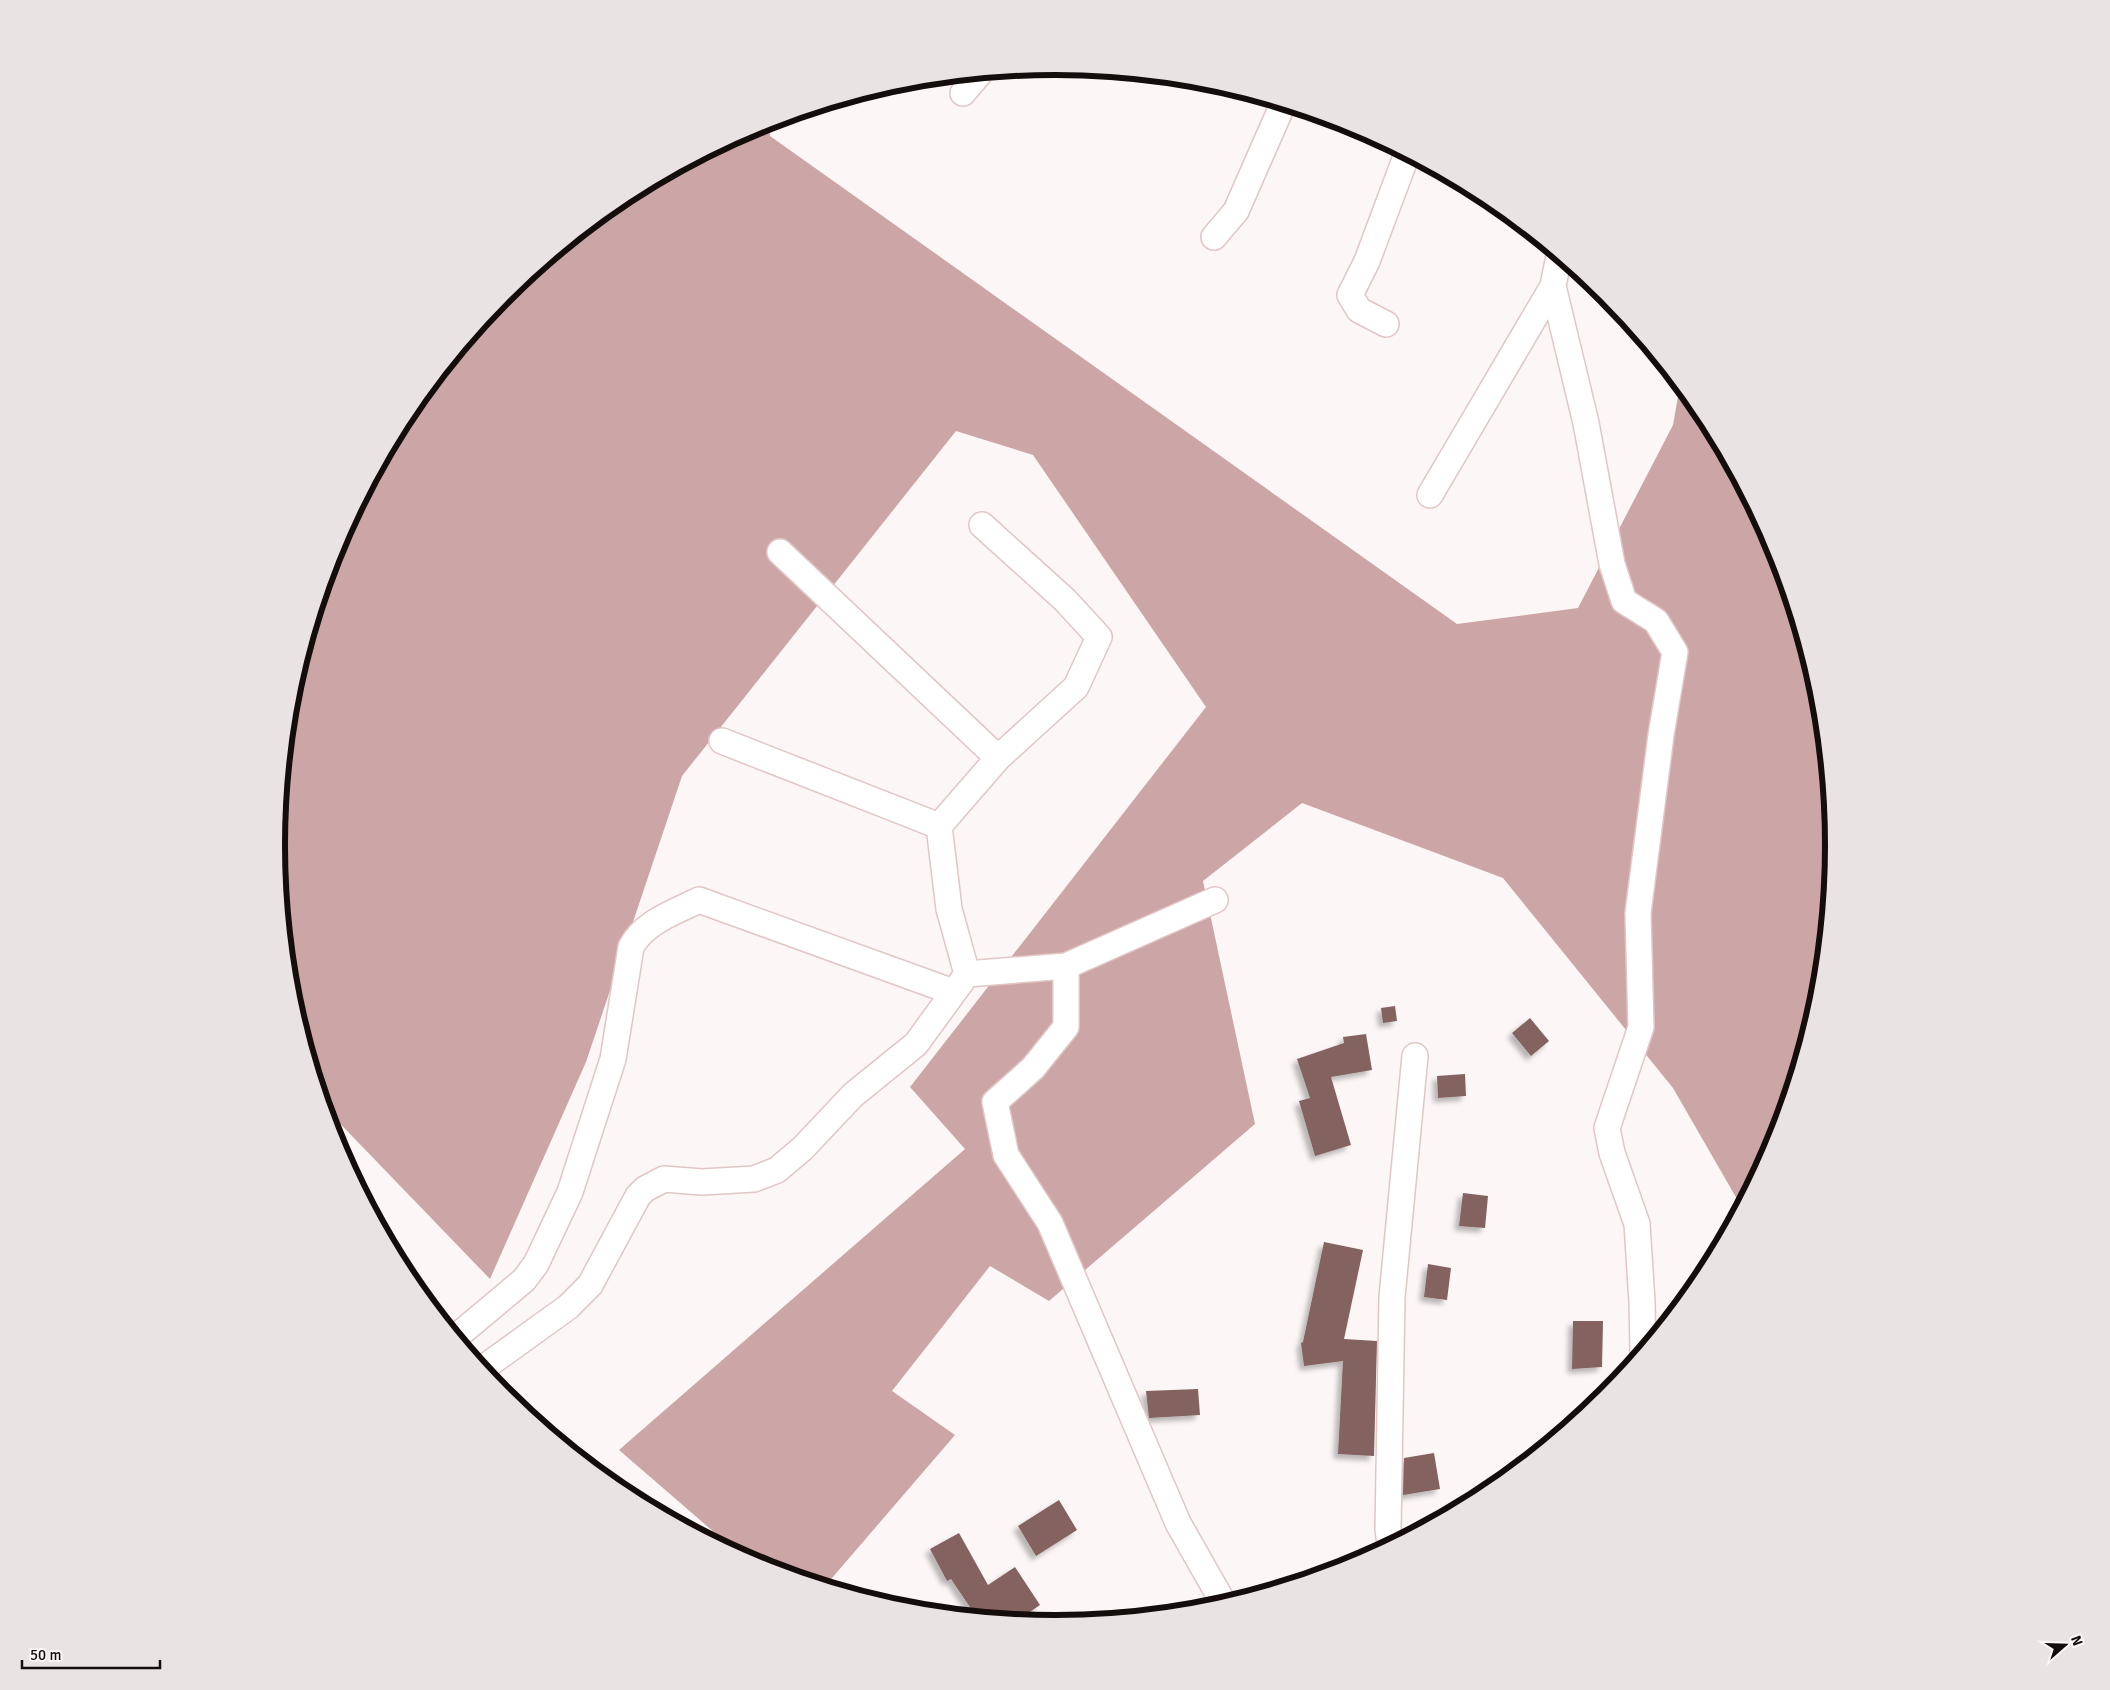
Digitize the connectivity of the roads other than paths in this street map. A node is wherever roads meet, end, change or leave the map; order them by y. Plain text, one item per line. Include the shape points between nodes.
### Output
1 (974, 80) edge
2 (963, 93) dead end
3 (1281, 109) edge
4 (1404, 159) edge
5 (1214, 237) dead end
6 (1558, 262) edge
7 (1553, 286) junction
8 (1386, 324) dead end
9 (1430, 495) dead end
10 (982, 525) dead end
11 (780, 552) dead end
12 (722, 741) dead end
13 (998, 758) junction
14 (939, 826) junction
15 (1215, 900) dead end
16 (1066, 966) junction
17 (960, 983) junction
18 (1415, 1056) dead end
19 (460, 1334) edge
20 (1643, 1342) edge
21 (488, 1365) edge
22 (1389, 1539) edge
23 (1220, 1597) edge

1 - 2 street
3 - 5 street via 1236,211
4 - 8 street via 1367,262 1350,295 1359,310
6 - 7 street
7 - 9 street
7 - 20 street via 1586,423 1612,564 1624,601 1656,621 1675,652 1638,913 1641,1027 1607,1128 1612,1153 1637,1224
10 - 13 street via 1065,600 1099,637 1076,687
11 - 13 street
12 - 14 street
13 - 14 street
14 - 17 street
15 - 16 street
16 - 17 street
16 - 23 street via 1066,1027 1034,1068 995,1102 1006,1155 1050,1223 1178,1523
17 - 19 street via 699,900 648,926 637,935 631,947 613,1059 570,1192 536,1264 524,1280
17 - 21 street via 916,1044 853,1095 803,1148 777,1170 754,1179 702,1182 664,1179 645,1188 590,1285 568,1307
18 - 22 street via 1392,1298

